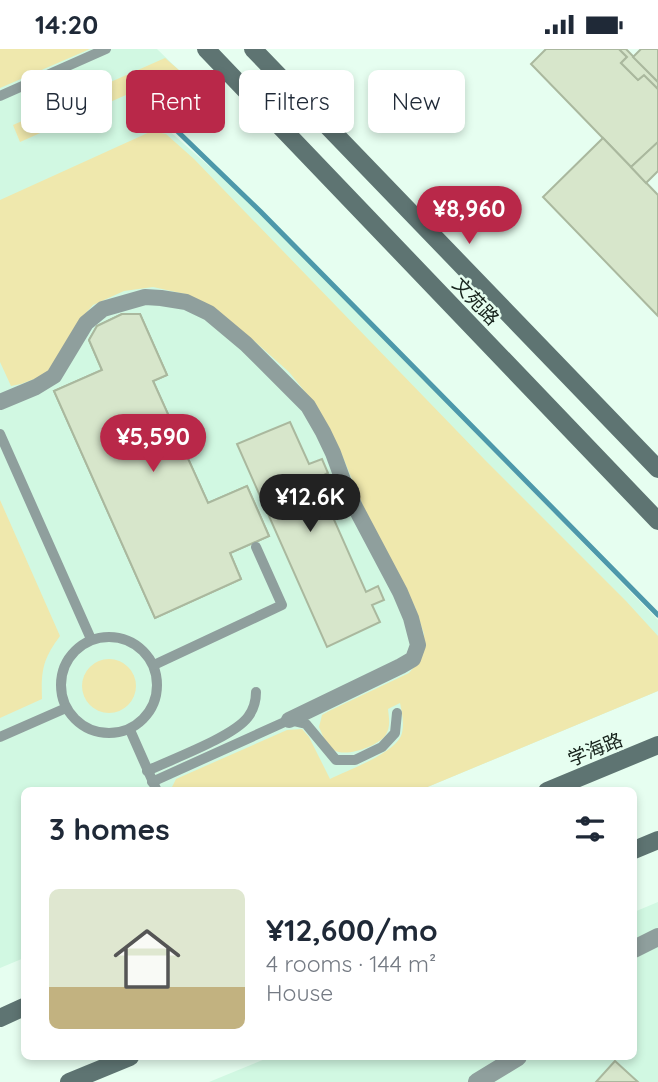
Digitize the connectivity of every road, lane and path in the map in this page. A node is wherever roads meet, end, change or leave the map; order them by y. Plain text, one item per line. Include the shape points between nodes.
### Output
1 (106, 49) edge
2 (206, 49) edge
3 (253, 49) edge
4 (0, 96) edge
5 (0, 402) edge
6 (0, 434) edge
7 (658, 469) edge
8 (658, 521) edge
9 (256, 547) dead end
10 (91, 639) junction
11 (154, 665) junction
12 (256, 692) dead end
13 (66, 708) junction
14 (397, 713) dead end
15 (289, 720) junction
16 (130, 730) junction
17 (0, 737) edge
18 (658, 745) edge
19 (148, 771) junction
20 (155, 787) edge
21 (558, 787) edge
22 (658, 840) edge
23 (637, 849) edge
24 (658, 937) edge
25 (637, 948) edge
26 (21, 1008) edge
27 (0, 1018) edge
28 (123, 1060) edge
29 (513, 1060) edge
30 (69, 1082) edge
31 (477, 1082) edge

1 - 4 lane
2 - 8 main road, 文苑路
3 - 7 main road, 文苑路
5 - 15 street via 54,376 86,323 103,309 153,297 186,302 209,313 308,406 400,592 418,645 413,659 401,666
6 - 10 lane
9 - 11 lane via 282,605
10 - 11 lane via 115,636 138,645
10 - 13 lane via 70,656 61,680
11 - 16 lane via 158,690 149,714
12 - 19 lane via 256,704 234,730
13 - 16 lane via 80,725 104,734
13 - 17 lane
14 - 15 lane via 395,733 382,747 355,760 336,759 306,724
15 - 20 lane
16 - 19 lane
18 - 21 main road, 学海路
19 - 20 lane
22 - 23 main road
24 - 25 street
26 - 27 main road
28 - 30 main road
29 - 31 street

